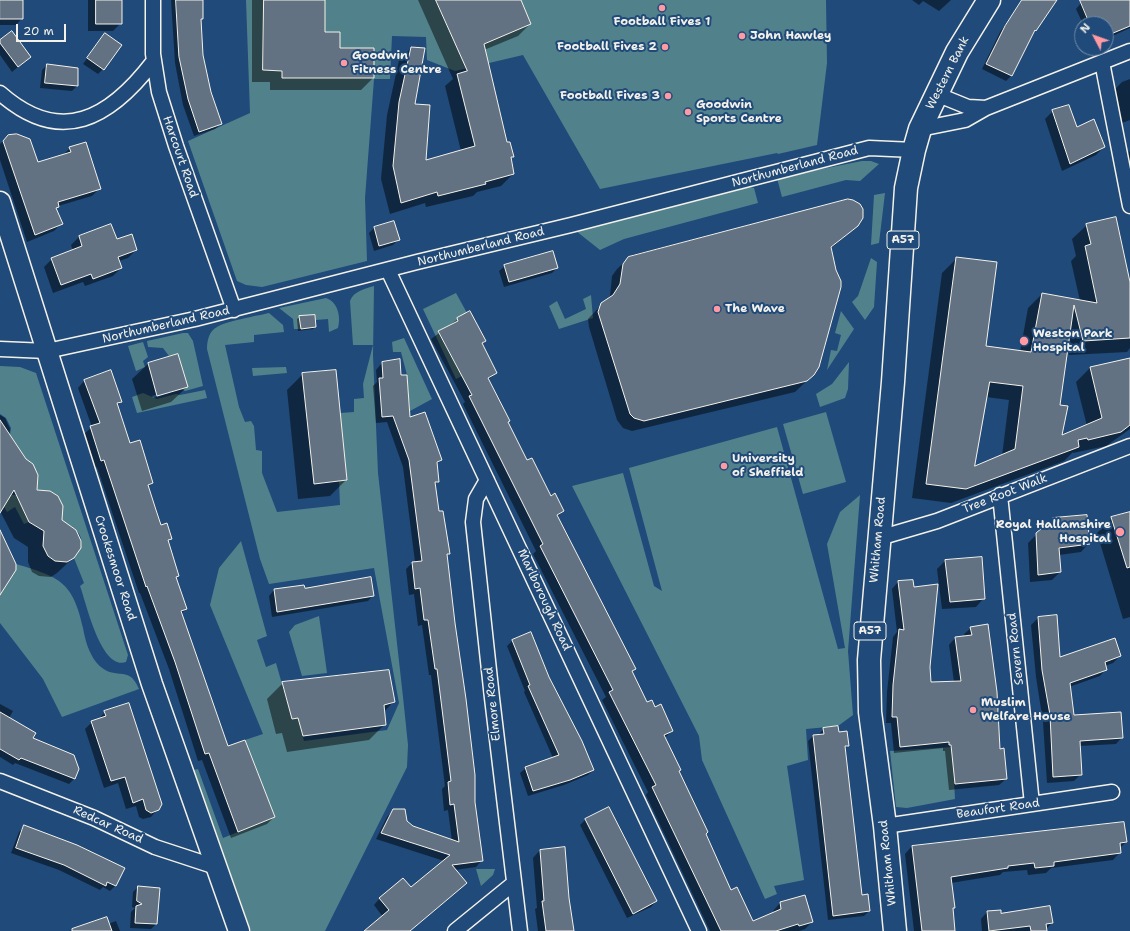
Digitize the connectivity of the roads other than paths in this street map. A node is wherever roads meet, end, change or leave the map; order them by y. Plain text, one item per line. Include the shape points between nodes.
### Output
1 (153, 0) edge
2 (989, 0) edge
3 (1130, 51) edge
4 (153, 62) junction
5 (1102, 62) junction
6 (0, 93) edge
7 (936, 94) junction
8 (986, 108) junction
9 (920, 129) junction
10 (914, 150) junction
11 (0, 202) edge
12 (1130, 206) edge
13 (388, 270) junction
14 (234, 310) junction
15 (0, 349) edge
16 (47, 350) junction
17 (1130, 446) edge
18 (487, 480) junction
19 (1000, 494) junction
20 (879, 538) junction
21 (0, 781) edge
22 (1112, 792) dead end
23 (1032, 804) junction
24 (885, 826) junction
25 (216, 867) junction
26 (514, 883) junction
27 (235, 930) edge
28 (891, 930) edge
29 (456, 931) edge
30 (520, 931) edge
31 (699, 931) edge

1 - 4 street, Harcourt Road
2 - 7 main road, Western Bank / A57 via 966,36
3 - 5 street
4 - 6 street via 115,103 97,114 76,121 66,122 37,116 13,104
4 - 14 street, Harcourt Road via 161,100 176,146
5 - 8 street
5 - 12 street
7 - 8 street via 968,107
7 - 9 main road, Western Bank / A57
8 - 9 street via 965,120
9 - 10 main road, Western Bank / A57
10 - 13 street, Northumberland Road via 869,148
10 - 20 main road, Whitham Road / A57 via 906,188
11 - 16 street, Crookesmoor Road
13 - 14 street, Northumberland Road
13 - 18 street, Marlborough Road
14 - 16 street, Northumberland Road
15 - 16 street, Northumberland Road
16 - 25 street, Crookesmoor Road via 152,684
17 - 19 street, Tree Root Walk
18 - 26 street, Elmore Road via 476,499 473,522
18 - 31 street, Marlborough Road
19 - 20 street, Tree Root Walk via 937,521
19 - 23 street, Severn Road
20 - 24 main road, Whitham Road / A57 via 869,667 870,712
21 - 25 street, Redcar Road via 94,818 155,847
22 - 23 street, Beaufort Road
23 - 24 street, Beaufort Road
24 - 28 main road, Whitham Road / A57
25 - 27 street, Crookesmoor Road
26 - 29 street
26 - 30 street, Elmore Road

